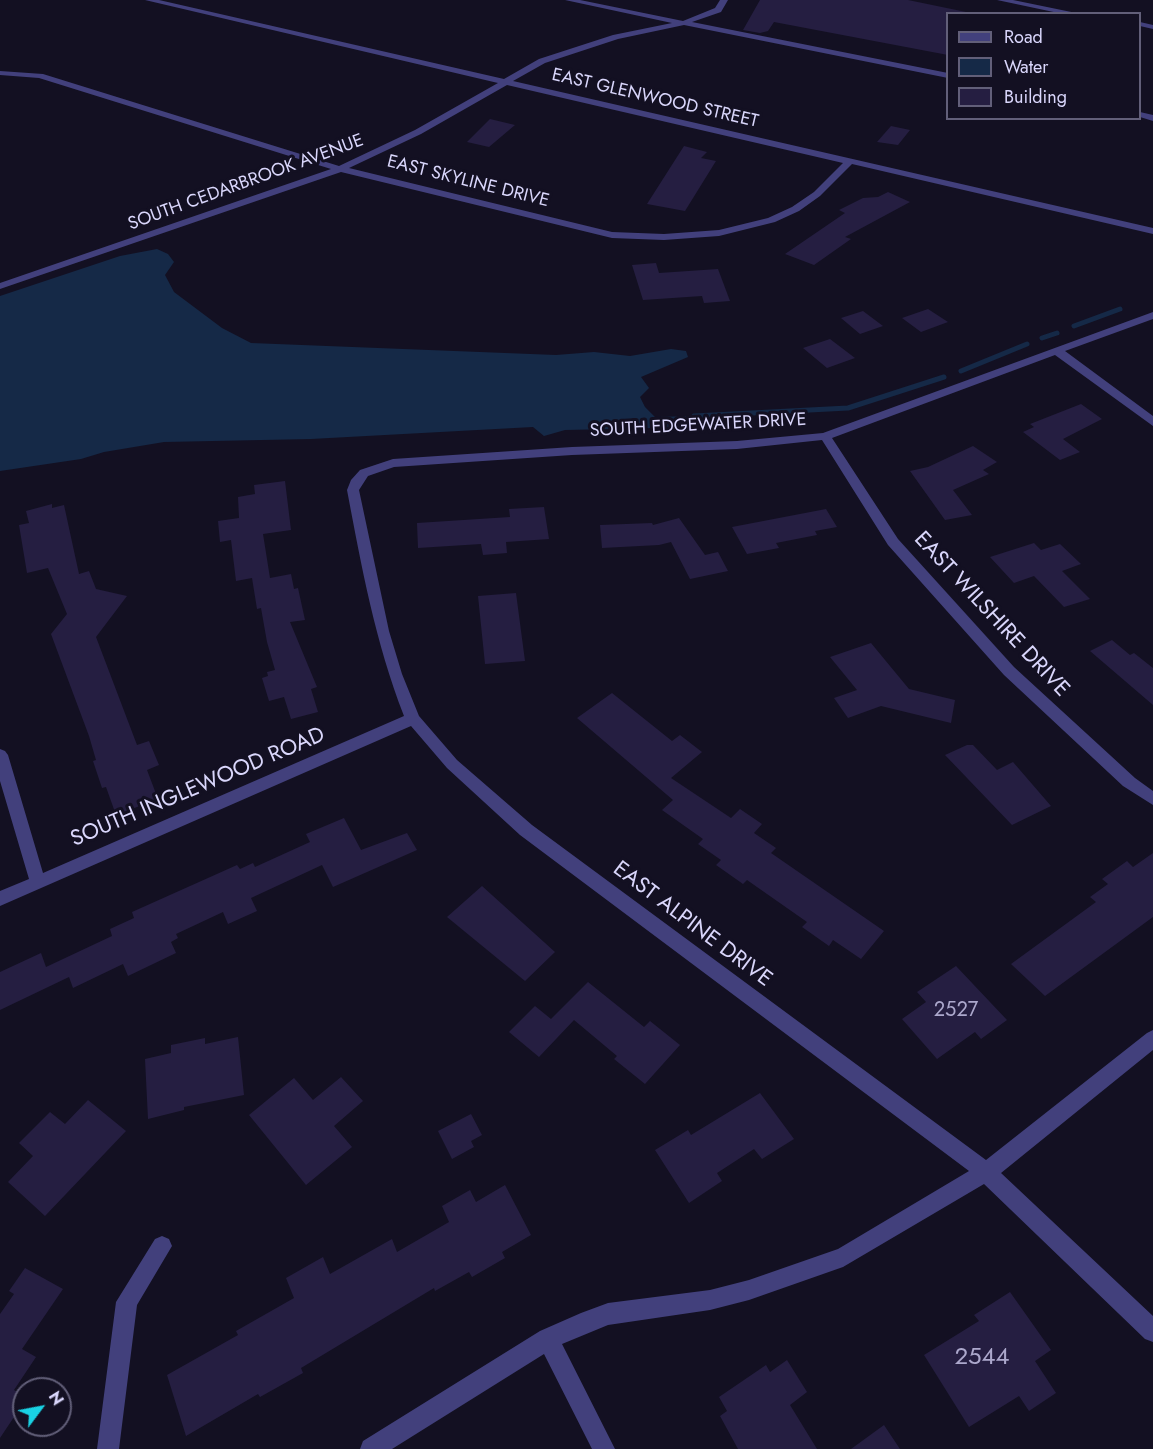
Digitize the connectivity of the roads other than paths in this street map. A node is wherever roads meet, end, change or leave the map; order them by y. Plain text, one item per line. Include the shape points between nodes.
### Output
1 (149, 0) edge
2 (569, 0) edge
3 (724, 0) edge
4 (1001, 0) edge
5 (1067, 12) edge
6 (684, 23) junction
7 (0, 73) edge
8 (946, 76) edge
9 (504, 81) junction
10 (850, 161) junction
11 (340, 169) junction
12 (1153, 231) edge
13 (0, 286) edge
14 (1153, 315) edge
15 (1057, 351) junction
16 (1153, 422) edge
17 (825, 436) junction
18 (369, 470) joint
19 (413, 718) junction
20 (0, 755) edge
21 (1153, 800) edge
22 (38, 882) junction
23 (0, 899) edge
24 (1153, 1040) edge
25 (986, 1172) junction
26 (162, 1246) dead end
27 (1153, 1331) edge
28 (548, 1339) junction
29 (108, 1449) edge
30 (371, 1449) edge
31 (604, 1449) edge

1 - 9 street, EAST GLENWOOD STREET
2 - 6 street
3 - 6 street, SOUTH CEDARBROOK AVENUE via 718,10
4 - 5 street
6 - 8 street
6 - 9 street, SOUTH CEDARBROOK AVENUE via 553,57
7 - 11 street, EAST SKYLINE DRIVE via 40,76
9 - 10 street, EAST GLENWOOD STREET
9 - 11 street, SOUTH CEDARBROOK AVENUE via 418,132
10 - 11 street, EAST SKYLINE DRIVE via 817,195 772,220 684,236 612,235
10 - 12 street, EAST GLENWOOD STREET
11 - 13 street, SOUTH CEDARBROOK AVENUE
14 - 15 street, SOUTH EDGEWATER DRIVE
15 - 16 street
15 - 17 street, SOUTH EDGEWATER DRIVE
17 - 18 street, SOUTH EDGEWATER DRIVE via 737,445 401,462
17 - 21 street, EAST WILSHIRE DRIVE via 893,542 1009,671
18 - 19 street, EAST ALPINE DRIVE via 357,479 353,490 387,653
19 - 22 street, SOUTH INGLEWOOD ROAD
19 - 25 street, EAST ALPINE DRIVE via 475,786 517,823
20 - 22 street
22 - 23 street, SOUTH INGLEWOOD ROAD
24 - 25 street
25 - 27 street, EAST ALPINE DRIVE
25 - 28 street via 843,1257 710,1300 608,1314
26 - 29 street via 127,1302
28 - 30 street
28 - 31 street

